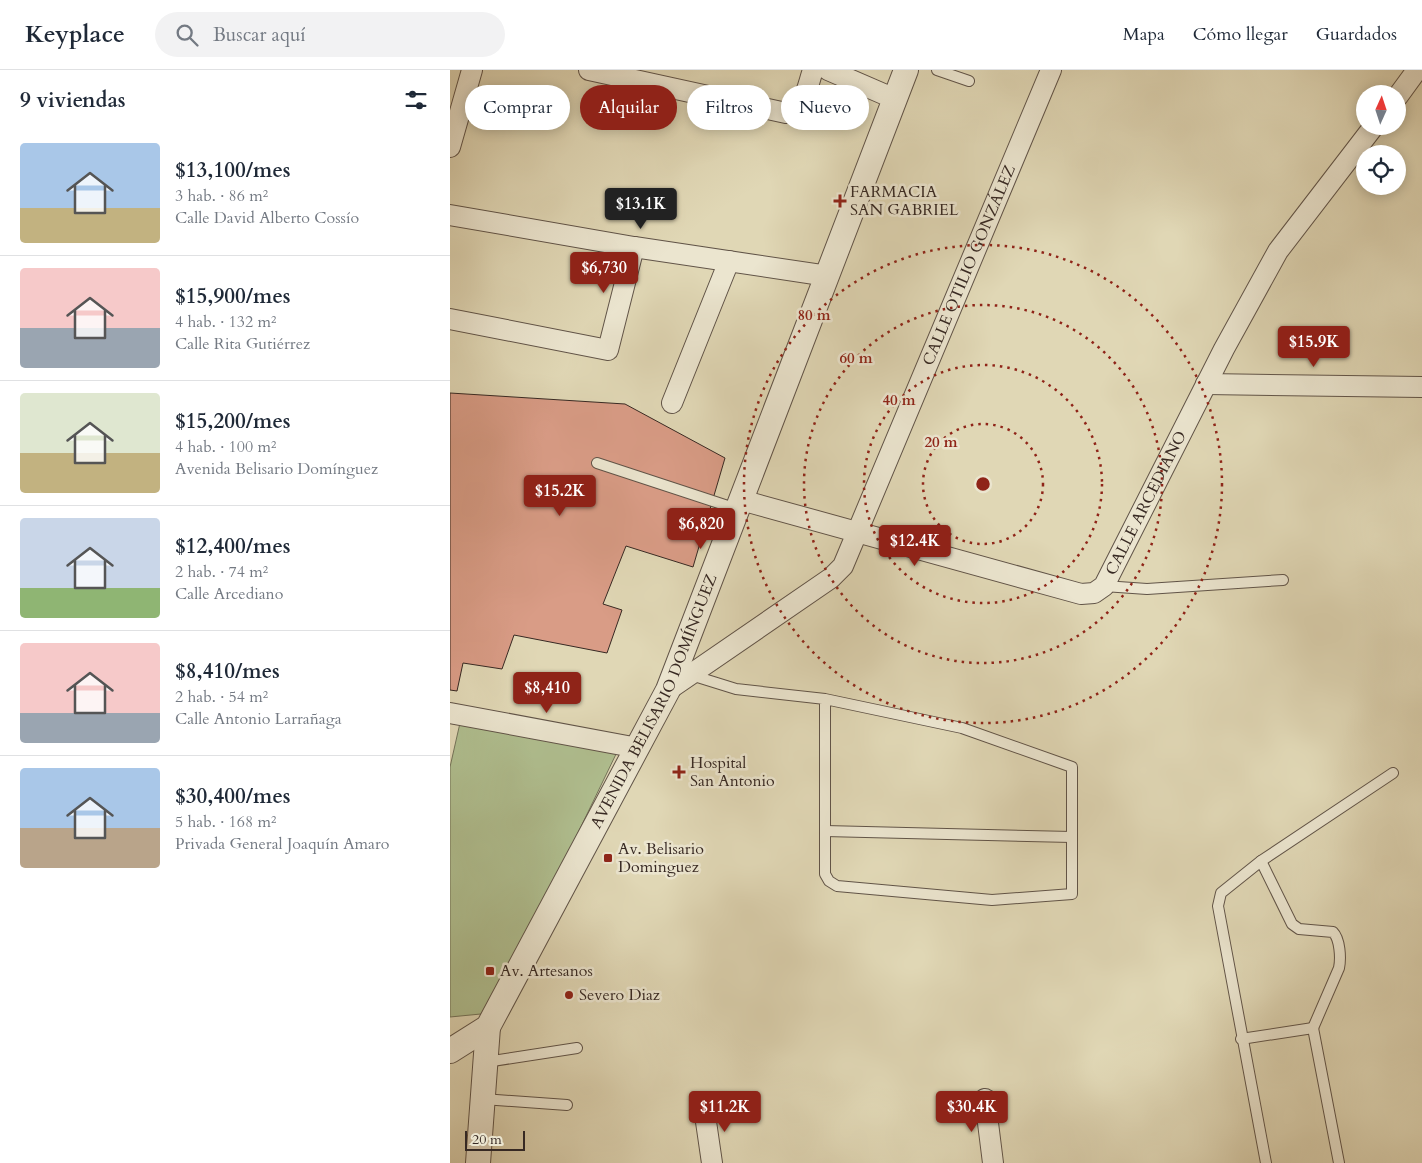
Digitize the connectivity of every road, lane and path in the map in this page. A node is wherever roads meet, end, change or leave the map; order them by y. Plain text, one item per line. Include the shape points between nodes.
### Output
1 (472, 70) edge
2 (589, 70) edge
3 (813, 70) edge
4 (828, 70) edge
5 (906, 70) edge
6 (937, 70) edge
7 (1051, 70) edge
8 (1417, 70) edge
9 (969, 81) dead end
10 (1406, 85) edge
11 (895, 99) junction
12 (1367, 135) edge
13 (450, 147) edge
14 (450, 215) edge
15 (634, 247) junction
16 (729, 261) junction
17 (828, 276) junction
18 (450, 319) edge
19 (1206, 384) junction
20 (1422, 387) edge
21 (672, 403) dead end
22 (597, 462) dead end
23 (739, 505) junction
24 (858, 533) junction
25 (1283, 580) dead end
26 (1104, 586) junction
27 (690, 675) junction
28 (668, 690) junction
29 (825, 699) junction
30 (451, 718) edge
31 (638, 748) junction
32 (1393, 773) dead end
33 (825, 831) junction
34 (1072, 837) junction
35 (1261, 861) junction
36 (488, 1027) junction
37 (1313, 1028) junction
38 (450, 1033) edge
39 (1241, 1039) junction
40 (577, 1048) dead end
41 (450, 1051) edge
42 (485, 1062) junction
43 (482, 1099) junction
44 (985, 1100) dead end
45 (567, 1105) dead end
46 (704, 1108) dead end
47 (478, 1163) edge
48 (712, 1163) edge
49 (993, 1163) edge
50 (1266, 1163) edge
51 (1339, 1163) edge

1 - 13 street
2 - 3 street via 786,113 795,111 802,104
4 - 11 street
5 - 11 street, AVENIDA BELISARIO DOMÍNGUEZ
6 - 9 lane
7 - 24 street, CALLE OTILIO GONZÁLEZ
8 - 10 street
11 - 17 street, AVENIDA BELISARIO DOMÍNGUEZ
12 - 19 street, CALLE ARCEDIANO via 1278,251
14 - 15 street
15 - 16 street
15 - 18 street via 608,350
16 - 17 street
16 - 21 street
17 - 23 street, AVENIDA BELISARIO DOMÍNGUEZ
19 - 20 street
19 - 26 street, CALLE ARCEDIANO
22 - 23 lane
23 - 24 street, CALLE ARCEDIANO
23 - 28 street, AVENIDA BELISARIO DOMÍNGUEZ
24 - 26 street, CALLE ARCEDIANO via 1081,594 1094,594
24 - 27 street, CALLE OTILIO GONZÁLEZ via 843,566 831,578
25 - 26 lane via 1147,589
27 - 28 street, CALLE OTILIO GONZÁLEZ
27 - 29 lane via 736,689
28 - 31 street, AVENIDA BELISARIO DOMÍNGUEZ
29 - 33 lane
29 - 34 lane via 962,728 1072,767
30 - 31 street
31 - 36 street, AVENIDA BELISARIO DOMÍNGUEZ
32 - 35 lane
33 - 34 lane
33 - 34 lane via 825,874 836,886 992,900 1072,894
35 - 37 lane via 1292,924 1336,935 1340,962
35 - 39 lane via 1221,893 1218,906
36 - 38 street
36 - 41 street, AVENIDA BELISARIO DOMÍNGUEZ
36 - 42 street
37 - 39 lane
37 - 51 lane
39 - 50 lane
40 - 42 lane
42 - 43 street
43 - 45 lane
43 - 47 street
44 - 49 street
46 - 48 street

